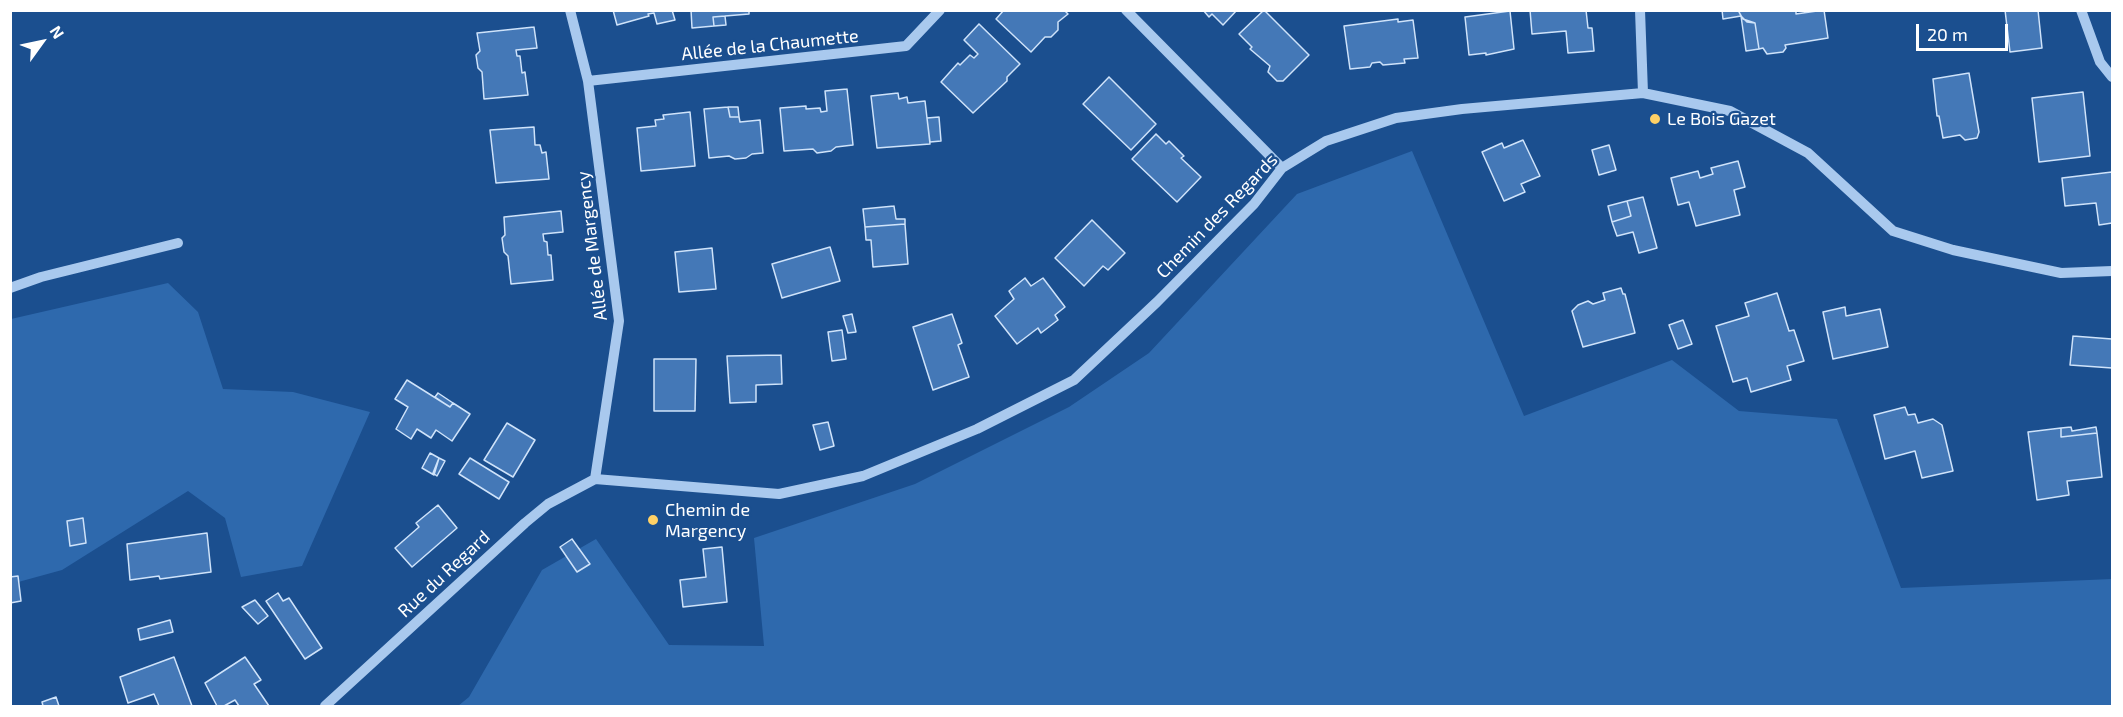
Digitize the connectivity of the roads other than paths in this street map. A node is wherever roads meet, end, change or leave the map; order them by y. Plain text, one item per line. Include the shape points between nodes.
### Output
1 (570, 10) edge
2 (940, 10) edge
3 (1126, 10) edge
4 (1640, 10) edge
5 (2081, 10) edge
6 (2112, 77) edge
7 (588, 81) junction
8 (1642, 93) junction
9 (1282, 168) junction
10 (178, 243) dead end
11 (2112, 271) edge
12 (10, 288) edge
13 (595, 479) junction
14 (325, 706) edge

1 - 7 street, Allée de Margency
2 - 7 street, Allée de la Chaumette via 906,46
3 - 9 street
4 - 8 street
5 - 6 street via 2100,62
7 - 13 street, Allée de Margency via 620,321
8 - 9 street, Chemin des Regards via 1396,118 1326,141
8 - 11 street, Chemin des Regards via 1730,111 1808,153 1893,231 1953,250 2061,273
9 - 13 street, Chemin des Regards via 1254,204 1074,380 977,429 863,476 779,494
10 - 12 street
13 - 14 street, Rue du Regard via 548,504 525,523

